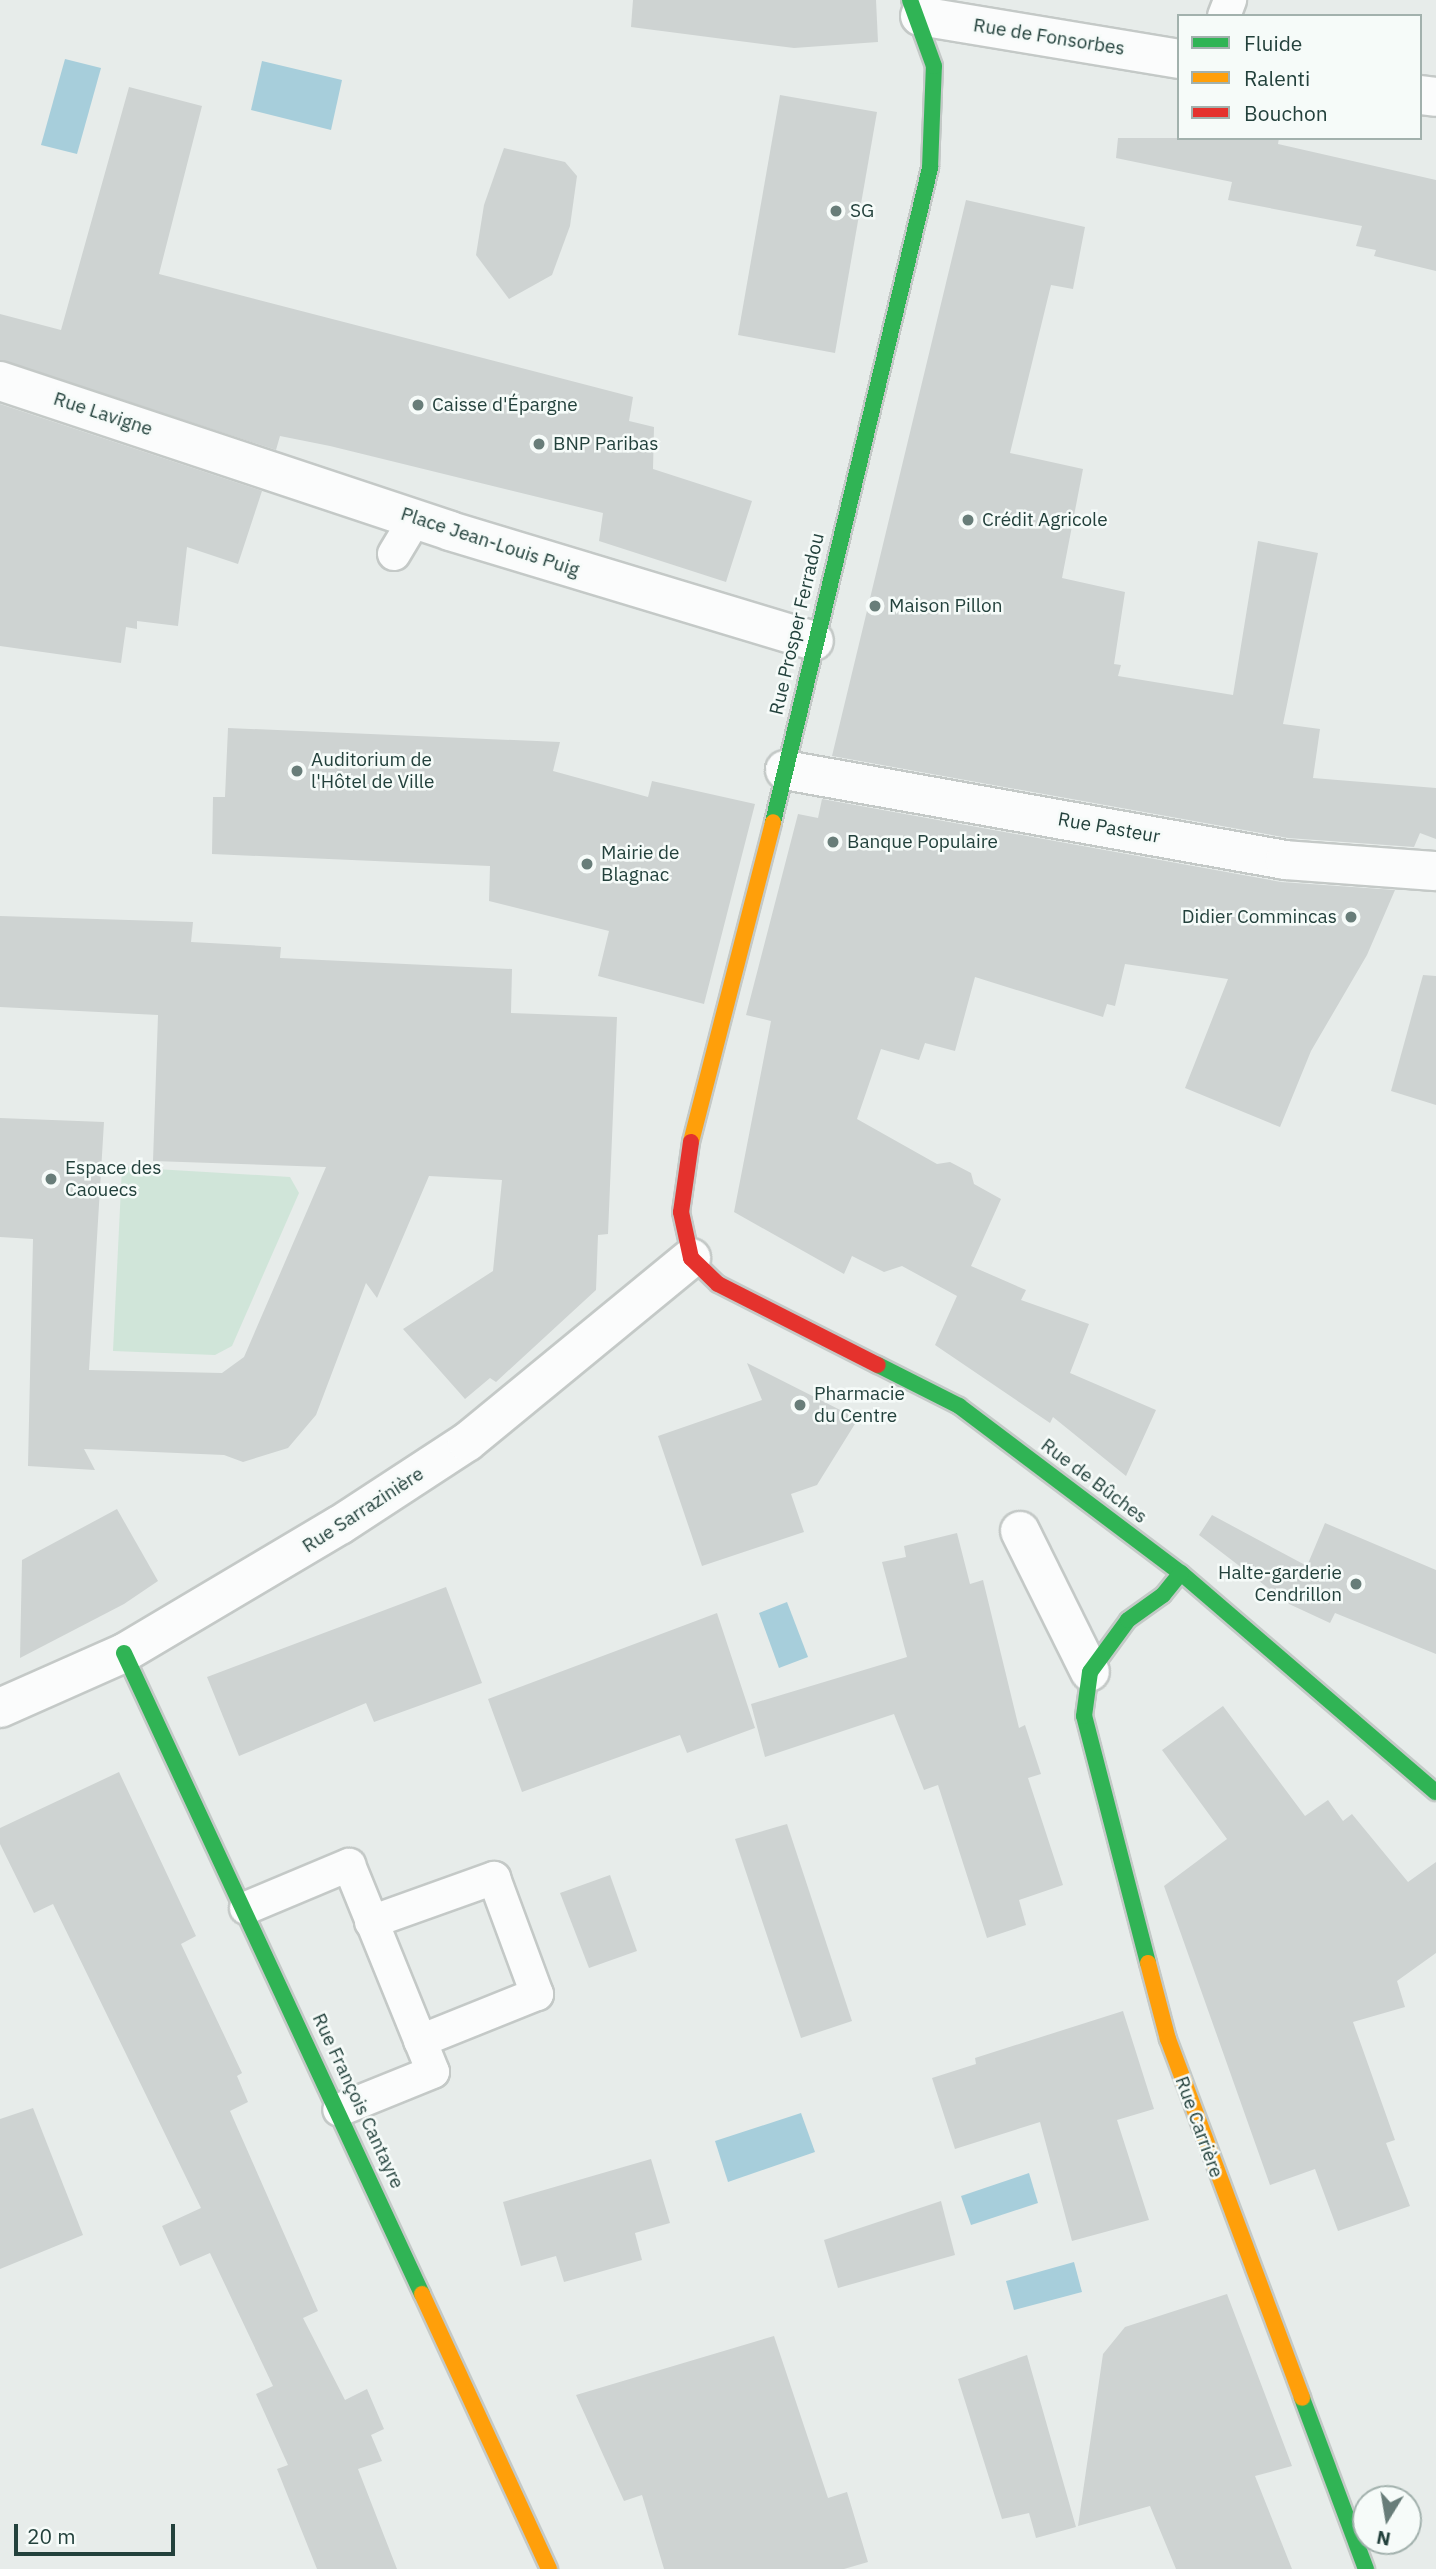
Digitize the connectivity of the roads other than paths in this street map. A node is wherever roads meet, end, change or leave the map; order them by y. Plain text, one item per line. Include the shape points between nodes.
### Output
1 (915, 8) edge
2 (1177, 59) edge
3 (0, 381) edge
4 (206, 447) joint
5 (415, 519) junction
6 (394, 554) dead end
7 (814, 641) junction
8 (785, 770) junction
9 (1436, 871) edge
10 (691, 1258) junction
11 (1020, 1531) dead end
12 (1181, 1573) junction
13 (124, 1653) junction
14 (1090, 1672) junction
15 (0, 1708) edge
16 (1436, 1791) edge
17 (246, 1908) junction
18 (372, 1922) junction
19 (420, 2041) junction
20 (339, 2110) junction
21 (549, 2569) edge
22 (1366, 2569) edge

1 - 2 street, Rue de Fonsorbes
1 - 7 main road, Rue Prosper Ferradou via 934,66 930,168
3 - 4 street, Rue Lavigne
4 - 5 street, Place Jean-Louis Puig
5 - 6 lane
5 - 7 street, Place Jean-Louis Puig
7 - 8 main road, Rue Prosper Ferradou
8 - 9 street, Rue Pasteur via 1285,860
8 - 10 main road, Rue Prosper Ferradou via 685,1161 681,1212
10 - 12 main road, Rue de Bûches via 718,1284 959,1406
10 - 13 street, Rue Sarrazinière via 467,1442
11 - 14 street
12 - 14 main road, Rue Carrière via 1163,1595 1128,1620
12 - 16 main road, Rue de Bûches
13 - 15 street, Rue Sarrazinière
13 - 17 main road, Rue François Cantayre
14 - 22 main road, Rue Carrière via 1084,1716 1168,2039
17 - 18 lane via 349,1866
17 - 20 main road, Rue François Cantayre
18 - 19 lane
18 - 19 lane via 494,1878 537,1994
19 - 20 lane via 433,2072
20 - 21 main road, Rue François Cantayre

